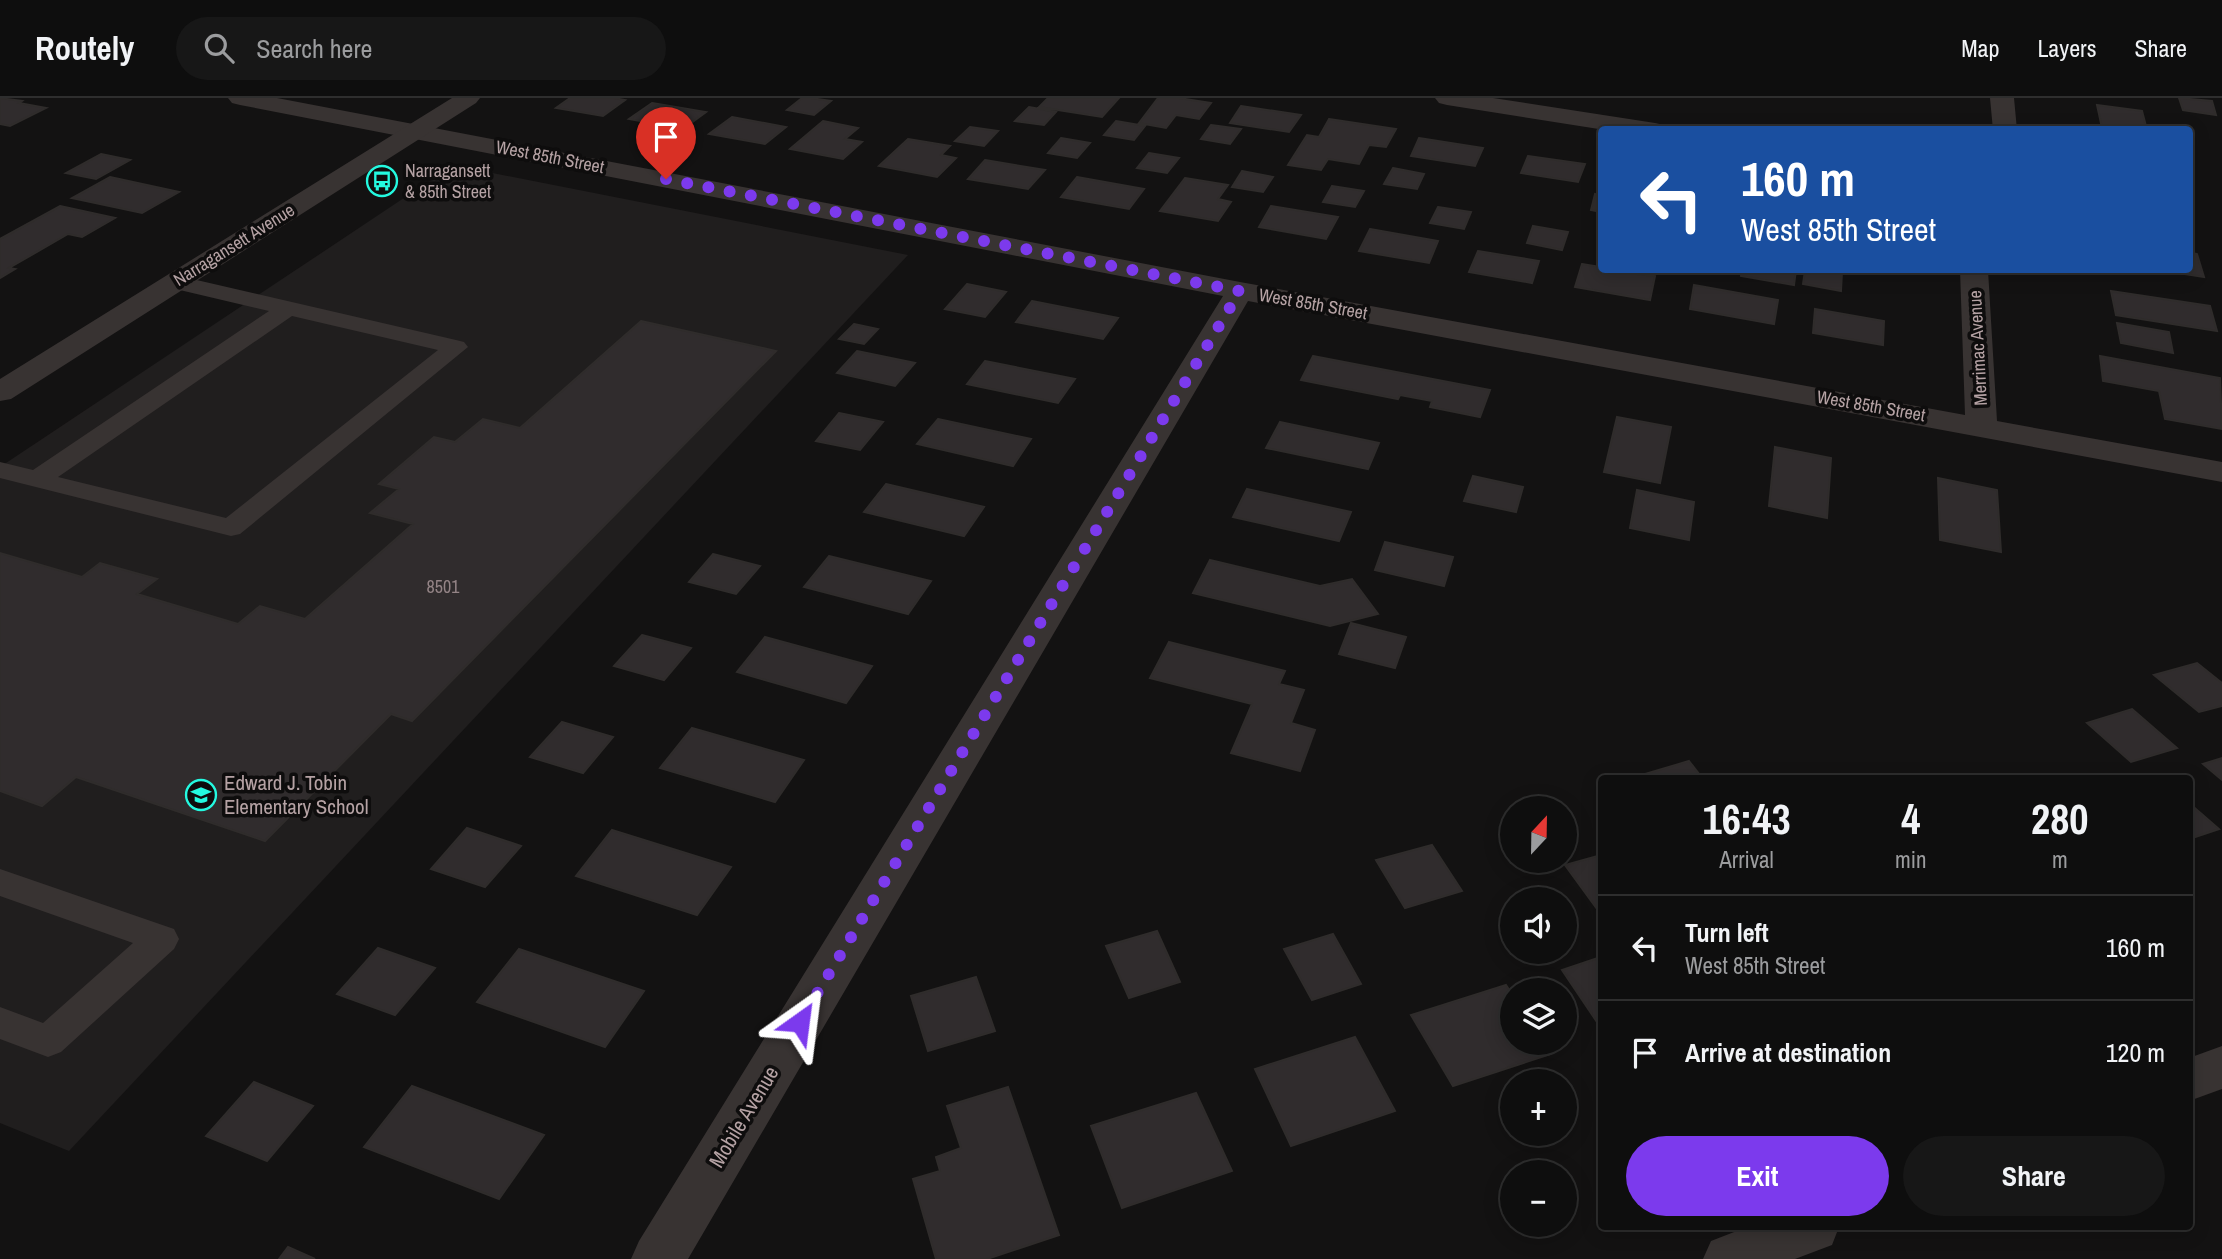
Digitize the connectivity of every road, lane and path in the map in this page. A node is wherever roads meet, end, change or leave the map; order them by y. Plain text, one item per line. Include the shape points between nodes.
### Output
1 (240, 98) edge
2 (468, 98) edge
3 (1447, 98) edge
4 (2002, 98) edge
5 (1629, 126) edge
6 (2005, 126) edge
7 (416, 131) junction
8 (1974, 273) edge
9 (175, 282) junction
10 (1240, 291) junction
11 (288, 308) junction
12 (3, 387) edge
13 (1982, 426) junction
14 (0, 470) edge
15 (2222, 472) edge
16 (37, 479) junction
17 (0, 882) edge
18 (0, 1023) edge
19 (2222, 1067) edge
20 (2193, 1078) edge
21 (1805, 1230) edge
22 (658, 1259) edge
23 (1730, 1259) edge

1 - 7 street, West 85th Street
2 - 7 street, Narragansett Avenue
3 - 5 street
4 - 6 street
7 - 9 street, Narragansett Avenue
7 - 10 street, West 85th Street
8 - 13 street, Merrimac Avenue
9 - 11 lane
9 - 12 street, Narragansett Avenue
10 - 13 street, West 85th Street
10 - 22 street, Mobile Avenue
11 - 16 lane
11 - 16 lane via 456,347 231,528
13 - 15 street, West 85th Street
14 - 16 lane
17 - 18 lane via 162,939 48,1041
19 - 20 street
21 - 23 street

